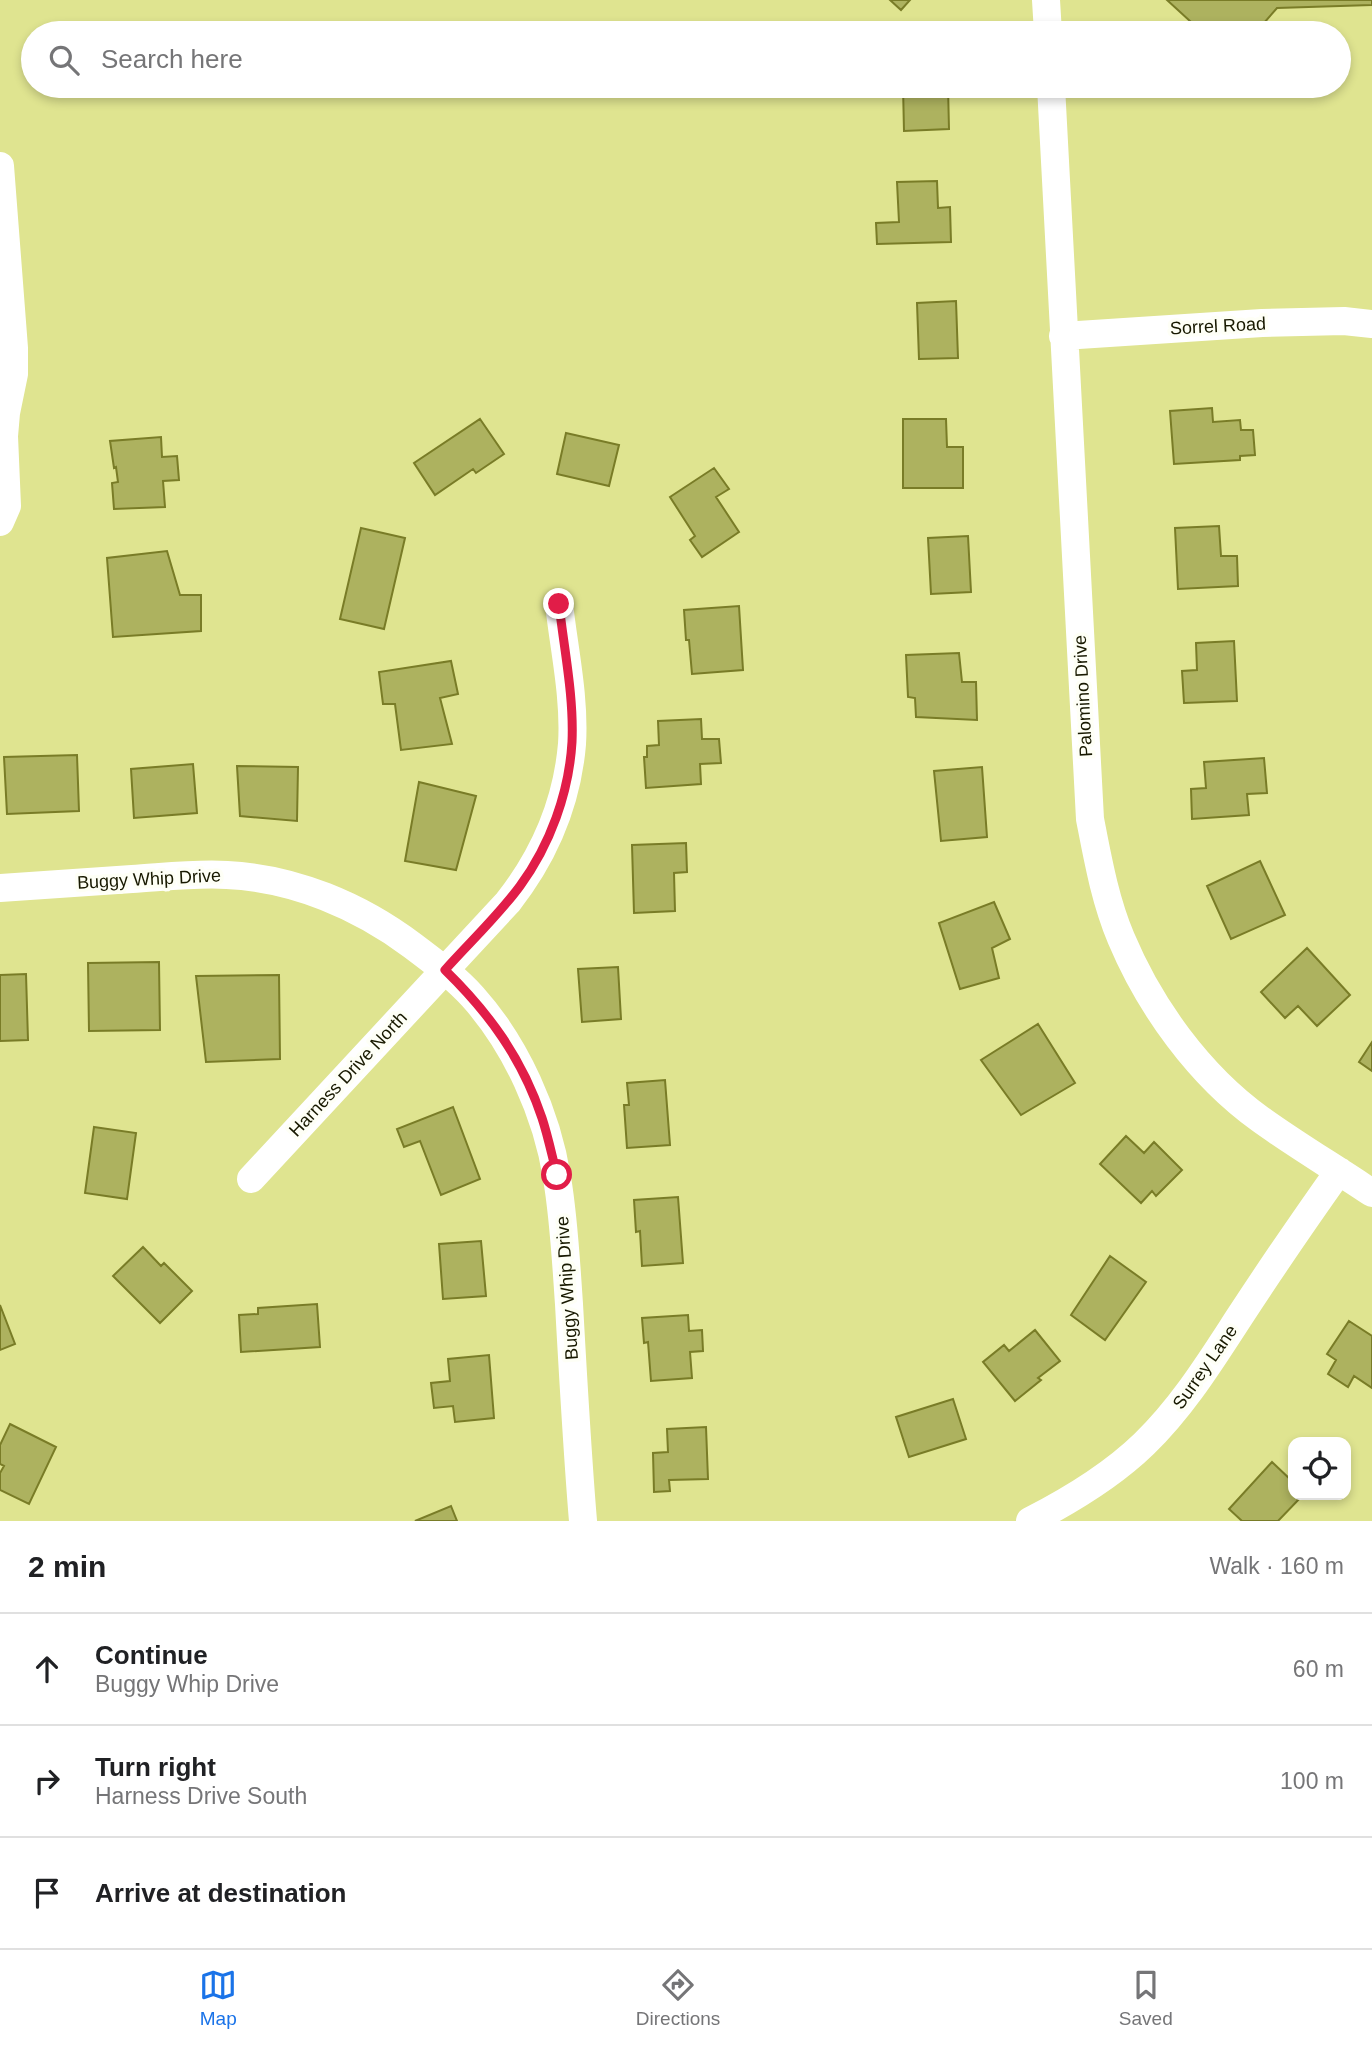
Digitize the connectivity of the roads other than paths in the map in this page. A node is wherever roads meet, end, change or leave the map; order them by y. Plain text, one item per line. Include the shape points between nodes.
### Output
1 (1046, 0) edge
2 (1047, 21) edge
3 (1052, 98) edge
4 (0, 166) edge
5 (1372, 324) edge
6 (1063, 336) junction
7 (0, 522) edge
8 (559, 604) dead end
9 (0, 888) edge
10 (445, 970) junction
11 (1339, 1171) junction
12 (251, 1179) dead end
13 (1372, 1193) edge
14 (1069, 1512) edge
15 (583, 1521) edge
16 (1030, 1521) edge

1 - 2 street
3 - 6 street, Palomino Drive
4 - 7 street via 15,348 4,436 7,506
5 - 6 street, Sorrel Road via 1262,323
6 - 11 street, Palomino Drive via 1090,819 1101,880 1121,938 1148,993 1183,1043 1259,1118
8 - 10 street, Harness Drive North via 572,743 556,817 521,885
9 - 10 street, Buggy Whip Drive via 182,875 275,881 363,913
10 - 12 street, Harness Drive North
10 - 15 street, Buggy Whip Drive via 502,1035 525,1076 557,1175
11 - 13 street, Palomino Drive
11 - 14 street, Surrey Lane via 1184,1400 1144,1444 1075,1497
14 - 16 street, Surrey Lane

